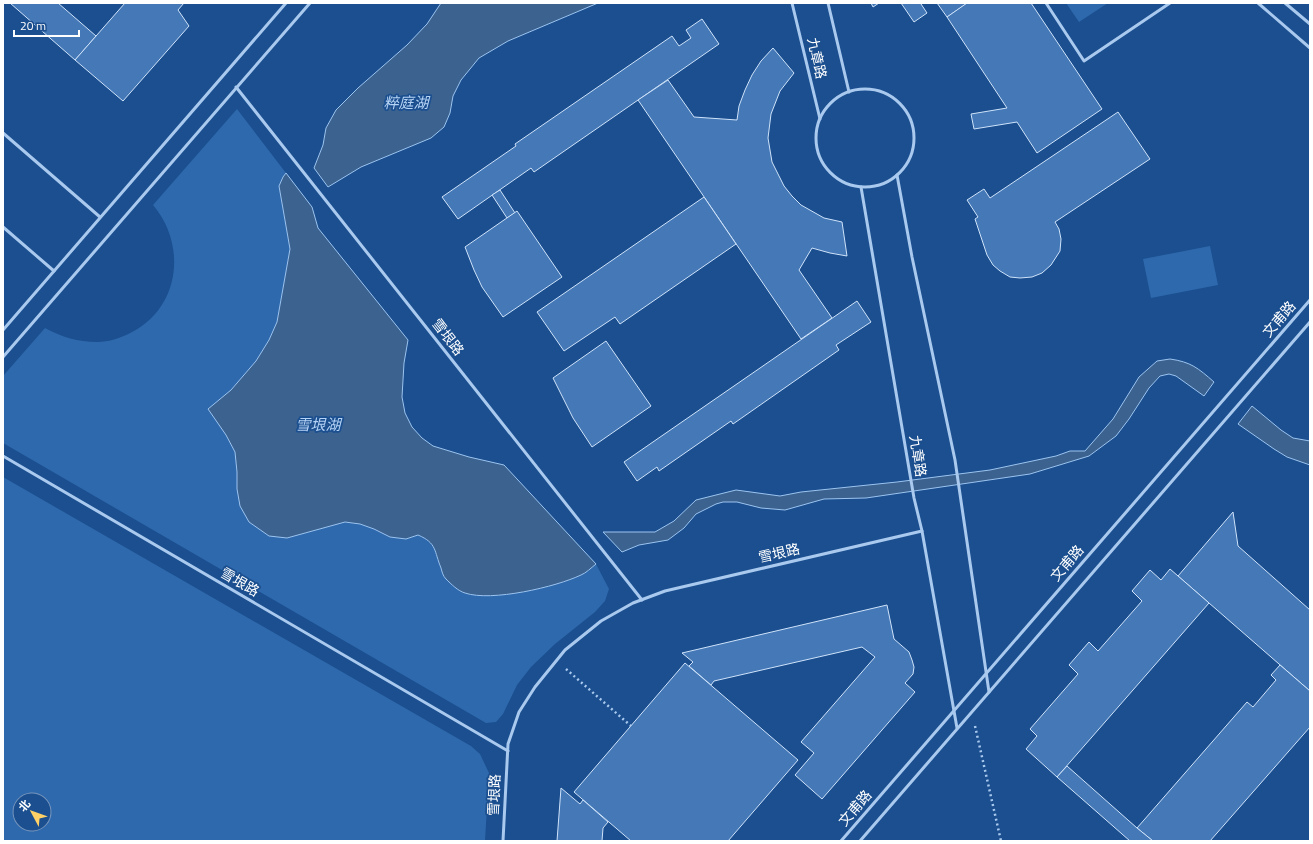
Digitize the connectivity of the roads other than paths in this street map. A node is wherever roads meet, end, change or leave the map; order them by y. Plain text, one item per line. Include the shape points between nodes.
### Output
1 (286, 3) edge
2 (310, 3) edge
3 (792, 3) edge
4 (828, 3) edge
5 (1046, 3) edge
6 (1170, 3) edge
7 (1258, 3) edge
8 (1285, 3) edge
9 (1310, 24) edge
10 (1310, 48) edge
11 (236, 87) junction
12 (849, 92) junction
13 (820, 119) junction
14 (3, 133) edge
15 (897, 174) junction
16 (862, 187) junction
17 (100, 217) junction
18 (3, 227) edge
19 (54, 271) junction
20 (1310, 300) edge
21 (1310, 322) edge
22 (3, 330) edge
23 (3, 357) edge
24 (3, 456) edge
25 (922, 531) junction
26 (642, 600) junction
27 (986, 674) junction
28 (989, 692) junction
29 (954, 710) junction
30 (957, 728) junction
31 (508, 751) junction
32 (503, 841) edge
33 (841, 841) edge
34 (860, 841) edge

1 - 17 lane
2 - 11 lane
3 - 13 lane, 九章路
4 - 12 lane, 九章路
5 - 6 lane via 1084,61
7 - 10 lane
8 - 9 lane
11 - 23 lane
11 - 26 lane, 雪垠路
12 - 13 lane via 827,107
12 - 15 lane via 875,90 898,102 906,112 912,124 913,148 909,160
13 - 16 lane via 817,145 826,168 834,177 845,183
14 - 17 lane
15 - 16 lane via 882,184
15 - 27 lane via 955,460
16 - 25 lane, 九章路 via 914,498
17 - 19 lane
18 - 19 lane
19 - 22 lane
20 - 27 lane, 文甫路
21 - 28 lane, 文甫路
24 - 31 lane, 雪垠路
25 - 26 lane, 雪垠路 via 664,591
25 - 29 lane, 九章路
26 - 31 lane, 雪垠路 via 601,620 556,661 519,712
27 - 28 lane
27 - 29 lane, 文甫路
28 - 30 lane, 文甫路
29 - 30 lane, 九章路
29 - 33 lane, 文甫路
30 - 34 lane, 文甫路
31 - 32 lane, 雪垠路

